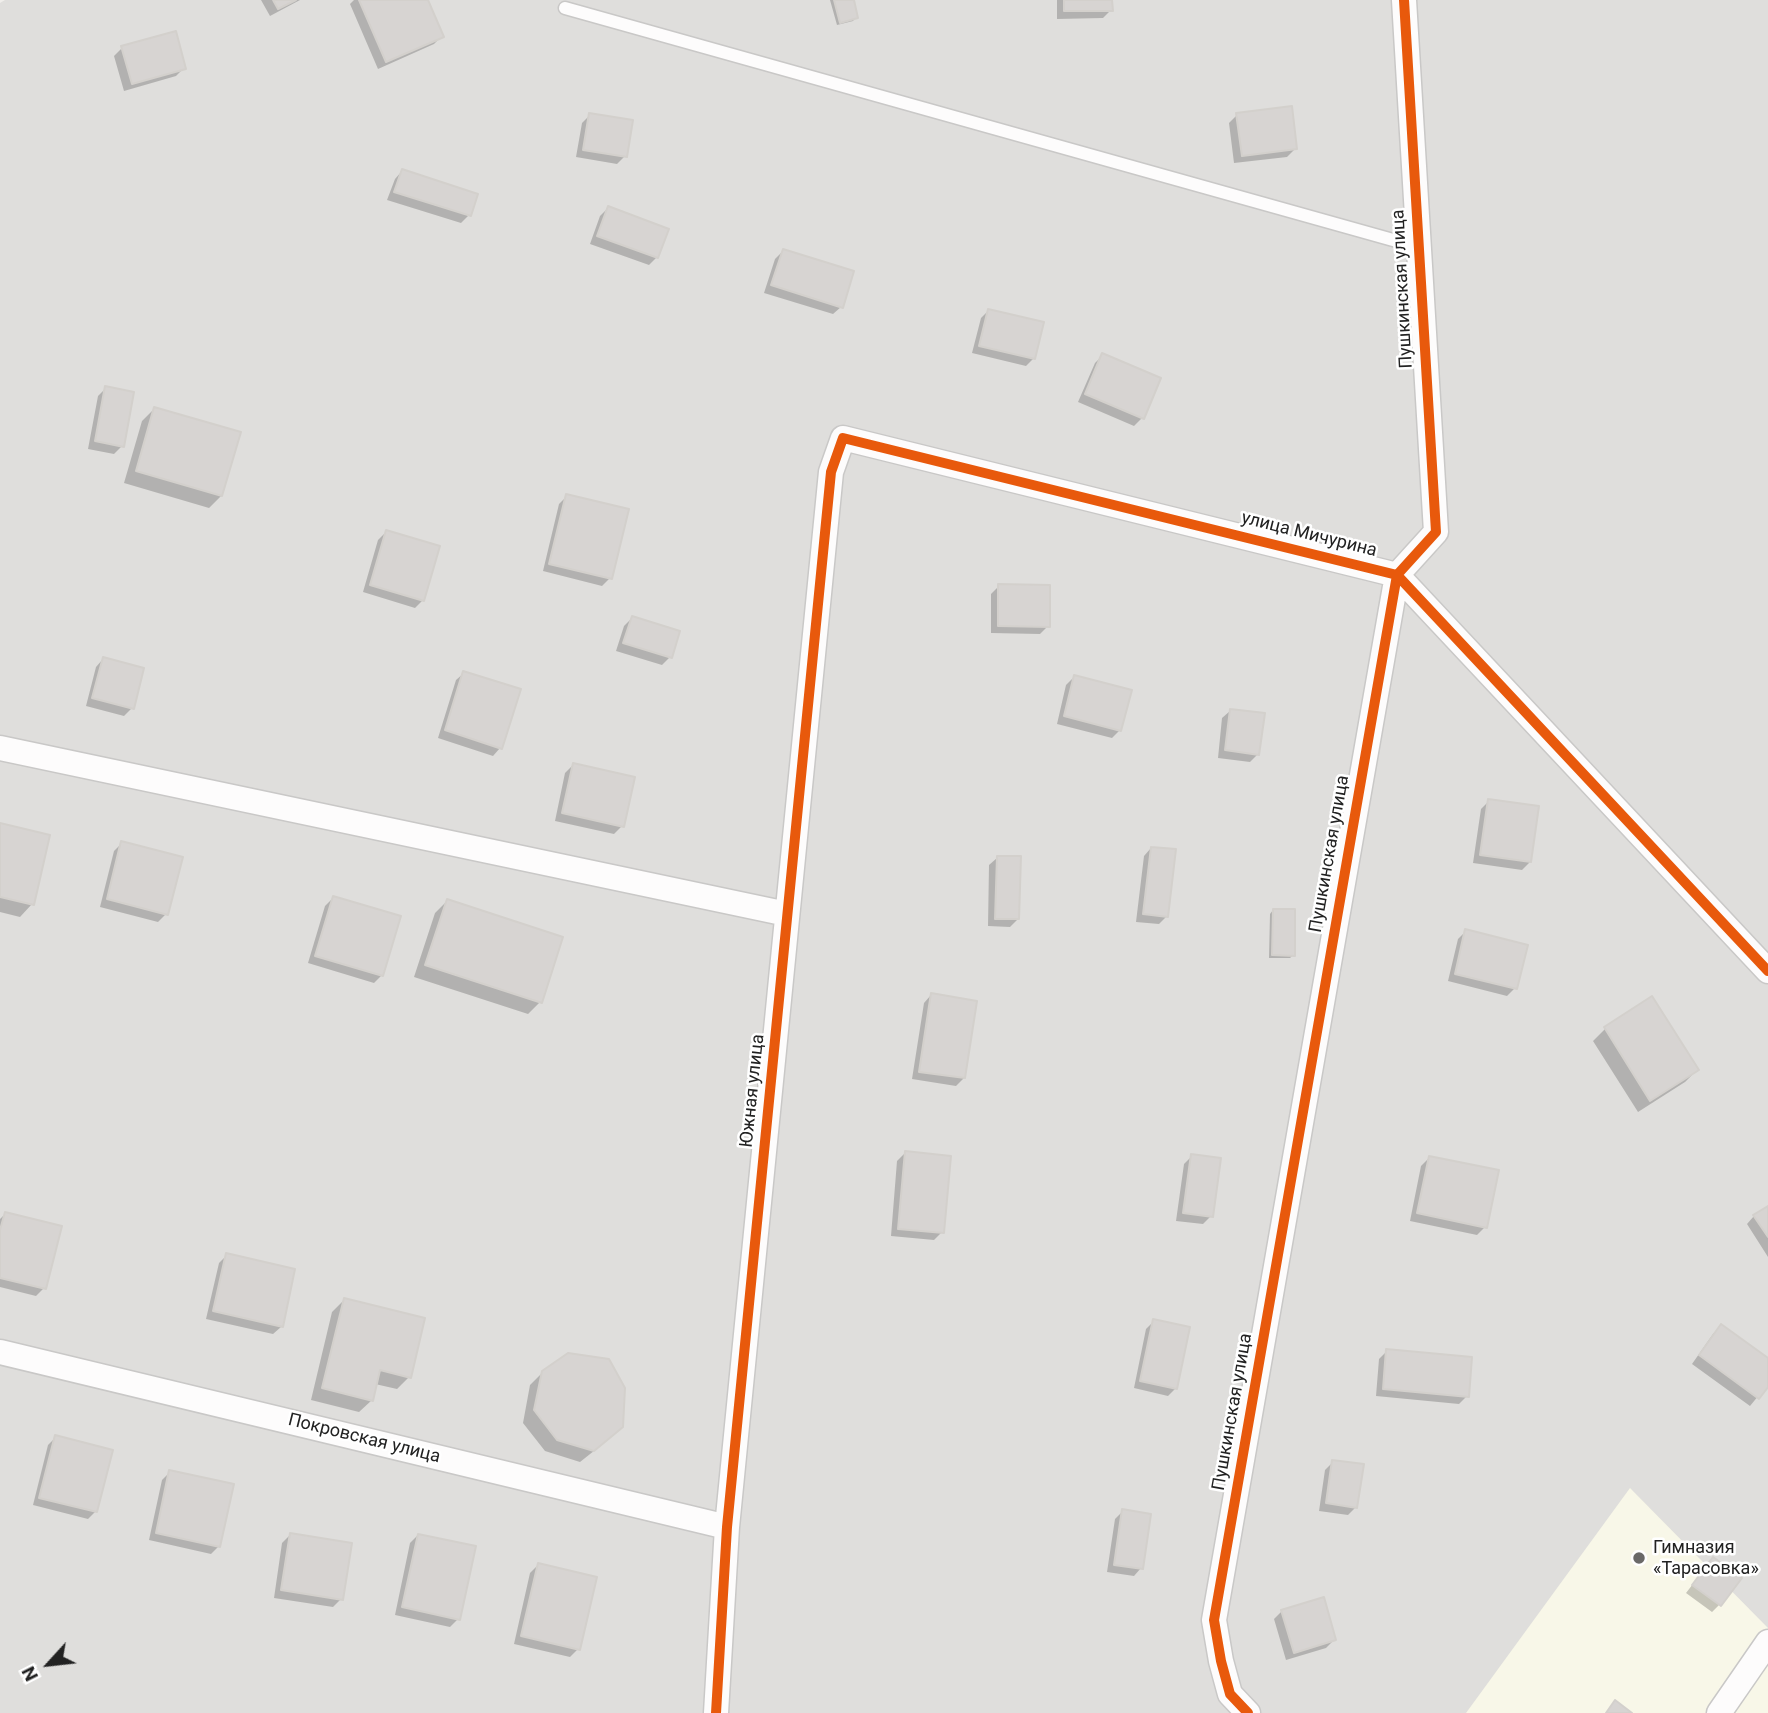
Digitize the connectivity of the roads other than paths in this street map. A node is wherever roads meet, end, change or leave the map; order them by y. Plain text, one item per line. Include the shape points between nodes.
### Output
1 (1404, 0) edge
2 (565, 8) dead end
3 (1418, 247) junction
4 (831, 472) joint
5 (1397, 575) junction
6 (0, 748) edge
7 (788, 914) junction
8 (1768, 971) edge
9 (0, 1352) edge
10 (727, 1527) junction
11 (1768, 1642) edge
12 (716, 1713) edge
13 (1248, 1713) edge
14 (1719, 1713) edge

1 - 3 street, Пушкинская улица
2 - 3 lane
3 - 5 street, Пушкинская улица via 1436,532
4 - 5 street, улица Мичурина via 843,438
4 - 7 street, Южная улица
5 - 8 street
5 - 13 street, Пушкинская улица via 1214,1620 1230,1694
6 - 7 street
7 - 10 street, Южная улица
9 - 10 street, Покровская улица
10 - 12 street, Южная улица
11 - 14 street

